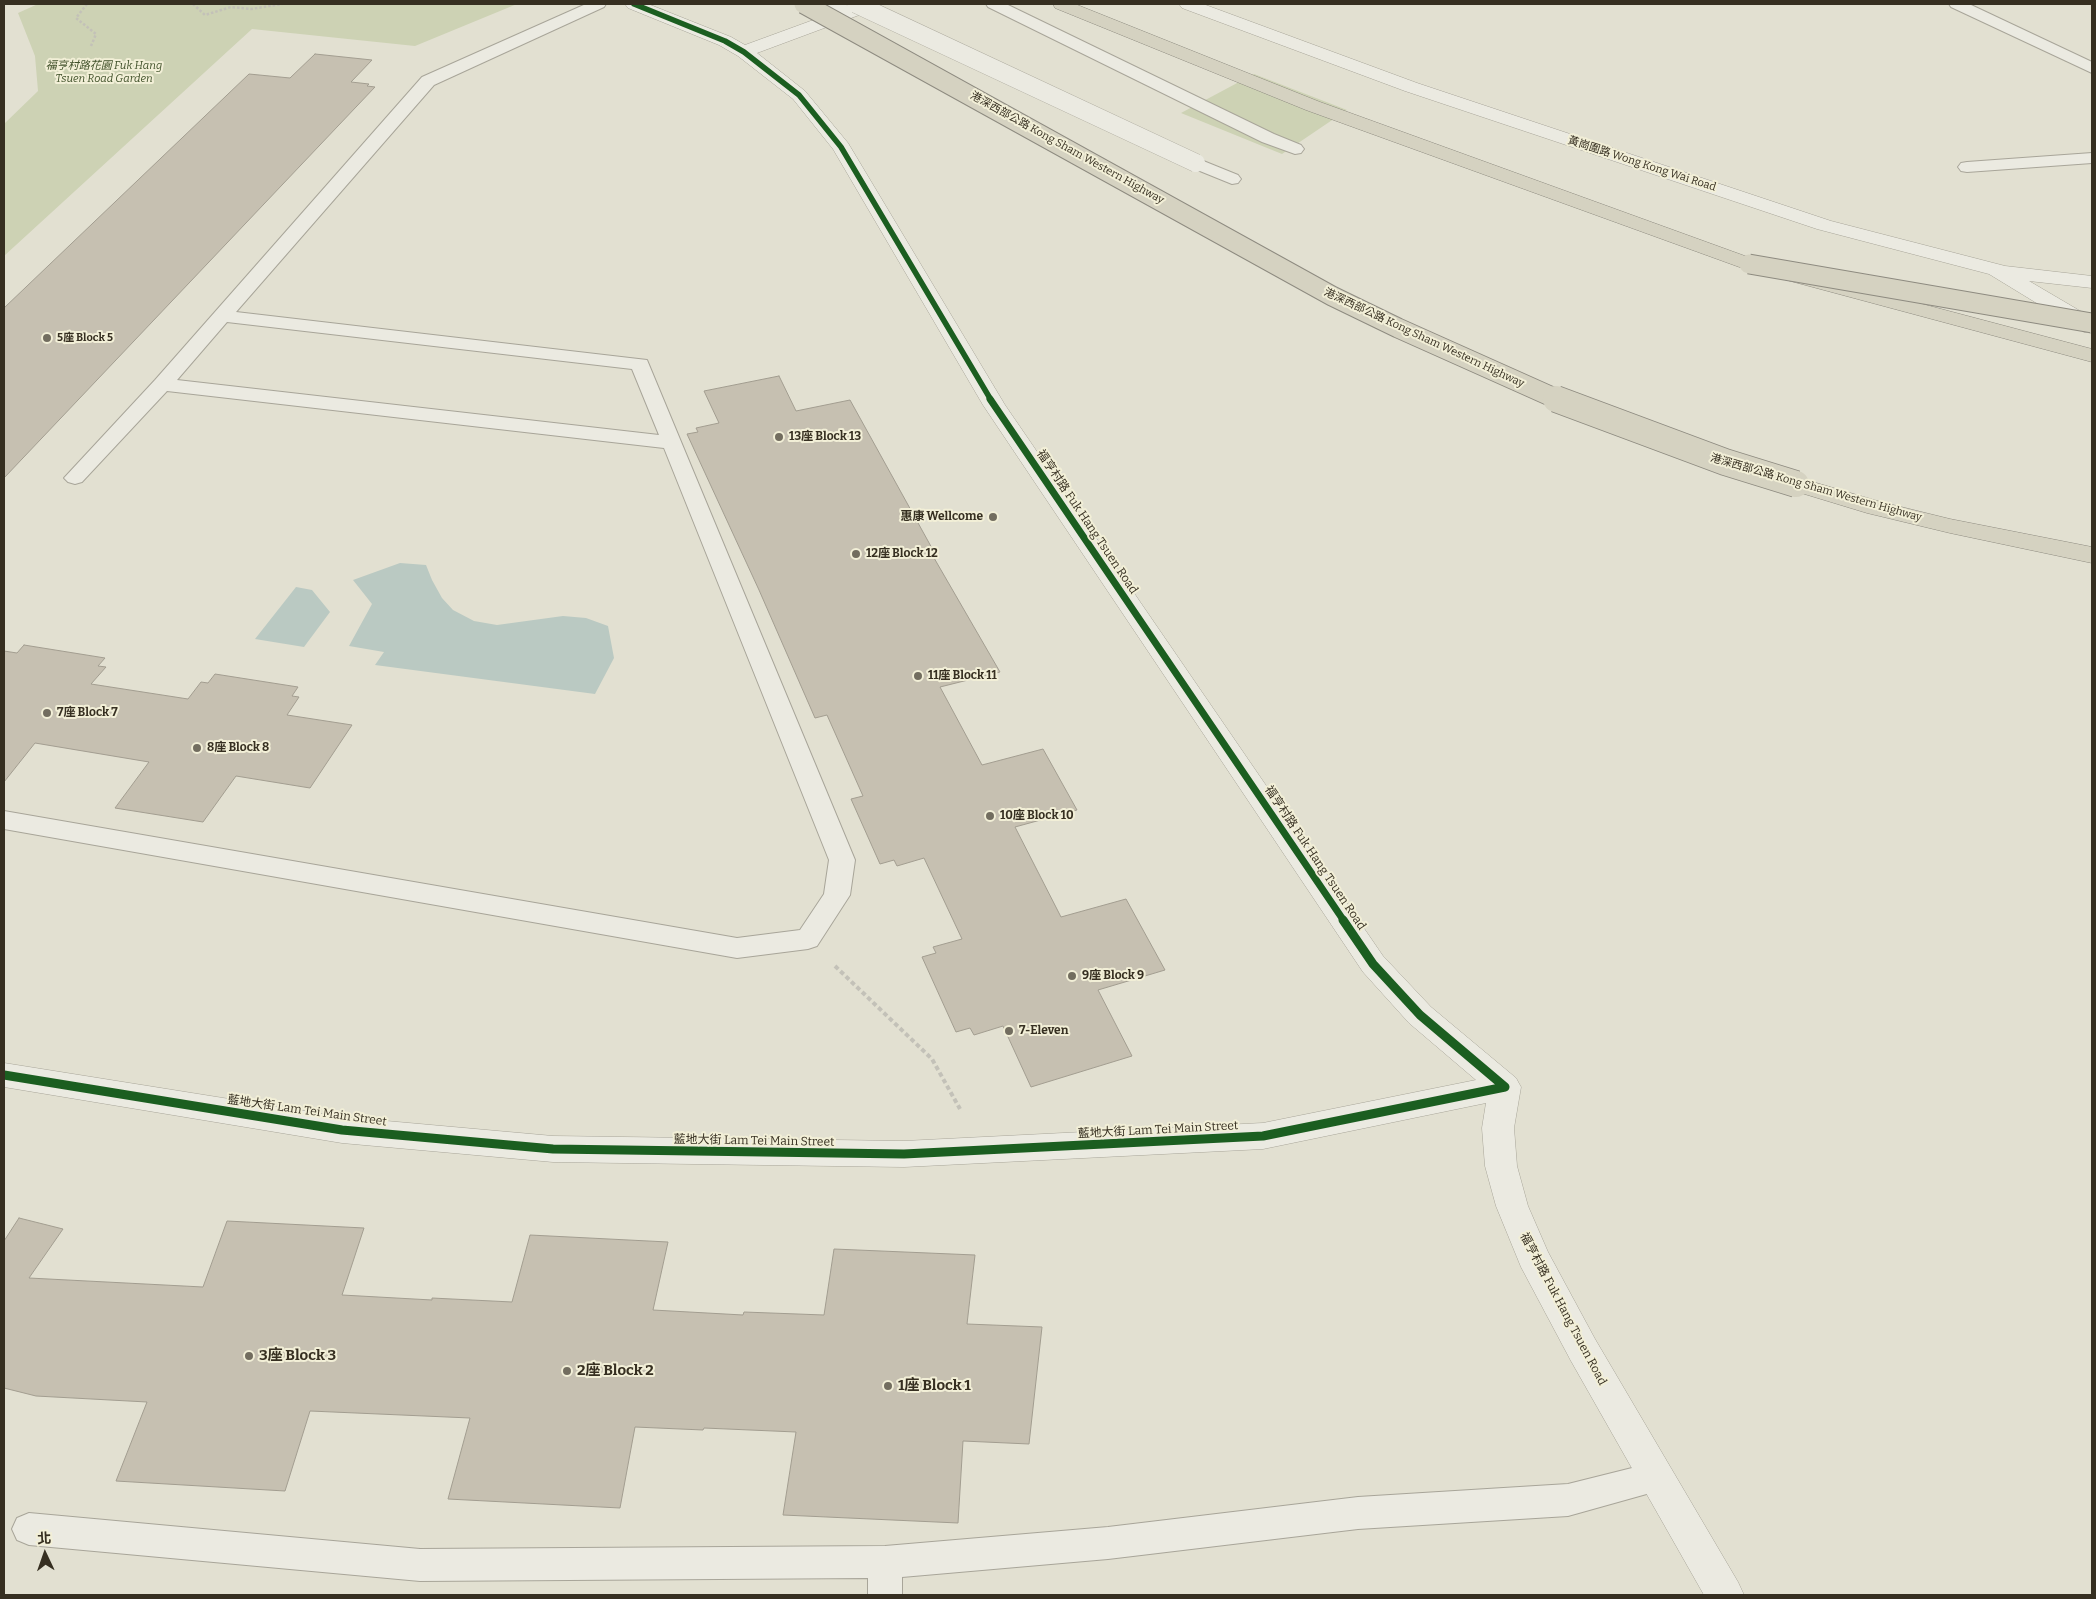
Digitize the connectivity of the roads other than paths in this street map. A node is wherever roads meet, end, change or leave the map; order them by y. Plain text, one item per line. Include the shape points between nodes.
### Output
1 (598, 4) edge
2 (634, 4) edge
3 (804, 4) edge
4 (872, 4) edge
5 (994, 4) edge
6 (1061, 4) edge
7 (1188, 4) edge
8 (1957, 4) edge
9 (847, 7) edge
10 (744, 52) junction
11 (2092, 68) edge
12 (1295, 148) dead end
13 (2092, 158) edge
14 (1967, 167) dead end
15 (1232, 178) dead end
16 (1749, 264) junction
17 (1996, 270) junction
18 (2092, 282) edge
19 (222, 316) junction
20 (2092, 325) edge
21 (2092, 356) edge
22 (162, 384) junction
23 (672, 443) junction
24 (75, 478) dead end
25 (2092, 555) edge
26 (4, 820) edge
27 (4, 1075) edge
28 (1505, 1087) junction
29 (1656, 1478) junction
30 (29, 1529) dead end
31 (885, 1562) junction
32 (886, 1595) edge
33 (1725, 1595) edge

1 - 19 lane via 428,81
2 - 10 street, 福亨村路 Fuk Hang Tsuen Road
3 - 25 highway, 港深西部公路 Kong Sham Western Highway, bridge via 1332,296 1529,388 1725,462 1875,508
4 - 9 street
5 - 12 lane via 1268,138
6 - 16 highway via 1313,106
7 - 17 street, 黃崗圍路 Wong Kong Wai Road via 1411,88 1814,222
8 - 11 lane
9 - 10 street
9 - 15 lane, bridge
10 - 28 street, 福亨村路 Fuk Hang Tsuen Road via 799,95 840,147 994,405 1373,964 1420,1015
13 - 14 lane
16 - 20 highway, bridge
16 - 21 highway, bridge
17 - 18 street
17 - 20 street, 黃崗圍路 Wong Kong Wai Road
19 - 22 lane
19 - 23 lane via 640,364
22 - 23 lane
22 - 24 lane
23 - 26 lane via 842,860 837,895 808,939 737,948
27 - 28 street, 藍地大街 Lam Tei Main Street via 342,1130 553,1149 904,1154 1263,1136
28 - 29 street, 福亨村路 Fuk Hang Tsuen Road via 1498,1128 1501,1166 1512,1206 1533,1257
29 - 31 lane via 1568,1500 1358,1513 1108,1543
29 - 33 street, 福亨村路 Fuk Hang Tsuen Road
30 - 31 lane via 420,1565
31 - 32 lane

